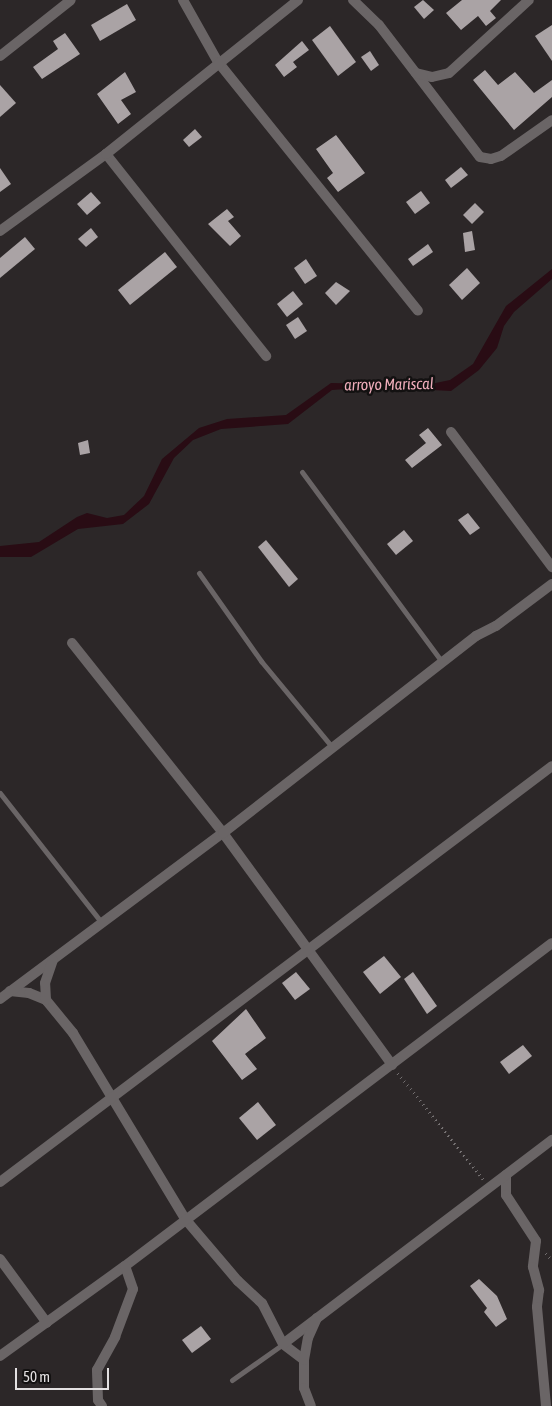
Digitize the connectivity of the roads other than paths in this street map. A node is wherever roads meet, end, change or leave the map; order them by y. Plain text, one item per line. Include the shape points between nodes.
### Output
1 (71, 0) edge
2 (183, 0) edge
3 (298, 0) edge
4 (353, 0) edge
5 (529, 0) edge
6 (0, 56) edge
7 (218, 62) junction
8 (416, 73) junction
9 (552, 120) edge
10 (106, 154) junction
11 (0, 231) edge
12 (418, 310) dead end
13 (266, 356) dead end
14 (452, 432) dead end
15 (302, 472) dead end
16 (552, 567) edge
17 (199, 573) dead end
18 (552, 584) edge
19 (72, 643) dead end
20 (444, 664) junction
21 (333, 748) junction
22 (552, 766) edge
23 (0, 793) edge
24 (223, 833) junction
25 (102, 922) junction
26 (552, 943) edge
27 (309, 949) junction
28 (54, 958) junction
29 (10, 991) junction
30 (0, 999) edge
31 (46, 1000) junction
32 (392, 1065) junction
33 (114, 1096) junction
34 (552, 1140) edge
35 (506, 1175) junction
36 (0, 1182) edge
37 (186, 1220) junction
38 (0, 1259) edge
39 (125, 1266) junction
40 (318, 1317) junction
41 (47, 1323) junction
42 (282, 1344) junction
43 (0, 1356) edge
44 (304, 1360) junction
45 (232, 1380) dead end
46 (102, 1406) edge
47 (311, 1406) edge
48 (546, 1406) edge

1 - 6 street
2 - 7 street
3 - 7 street
4 - 8 street via 379,25
5 - 8 street via 449,73 432,77
7 - 10 street
7 - 12 street
8 - 9 street via 480,157 491,159 501,156
10 - 11 street
10 - 13 street
14 - 16 street
15 - 20 lane
17 - 21 lane via 261,661
18 - 20 street via 496,626 476,636
19 - 24 street
20 - 21 street
21 - 24 street
22 - 27 street
23 - 25 lane
24 - 25 street
24 - 27 street
25 - 28 street
26 - 32 street
27 - 32 street
27 - 33 street
28 - 29 street
28 - 31 street via 45,983
29 - 30 street
29 - 31 street via 29,993
31 - 33 street via 78,1040
32 - 37 street
33 - 36 street
33 - 37 street
34 - 35 street
35 - 40 street
35 - 48 street via 506,1195 536,1241 533,1267 538,1290
37 - 39 street
37 - 42 street via 238,1281 262,1303
38 - 41 street
39 - 41 street
39 - 46 street via 133,1289 116,1337 97,1370 98,1400
40 - 42 street
40 - 44 street via 308,1338
41 - 43 street
42 - 44 street
42 - 45 lane
44 - 47 street via 304,1388

